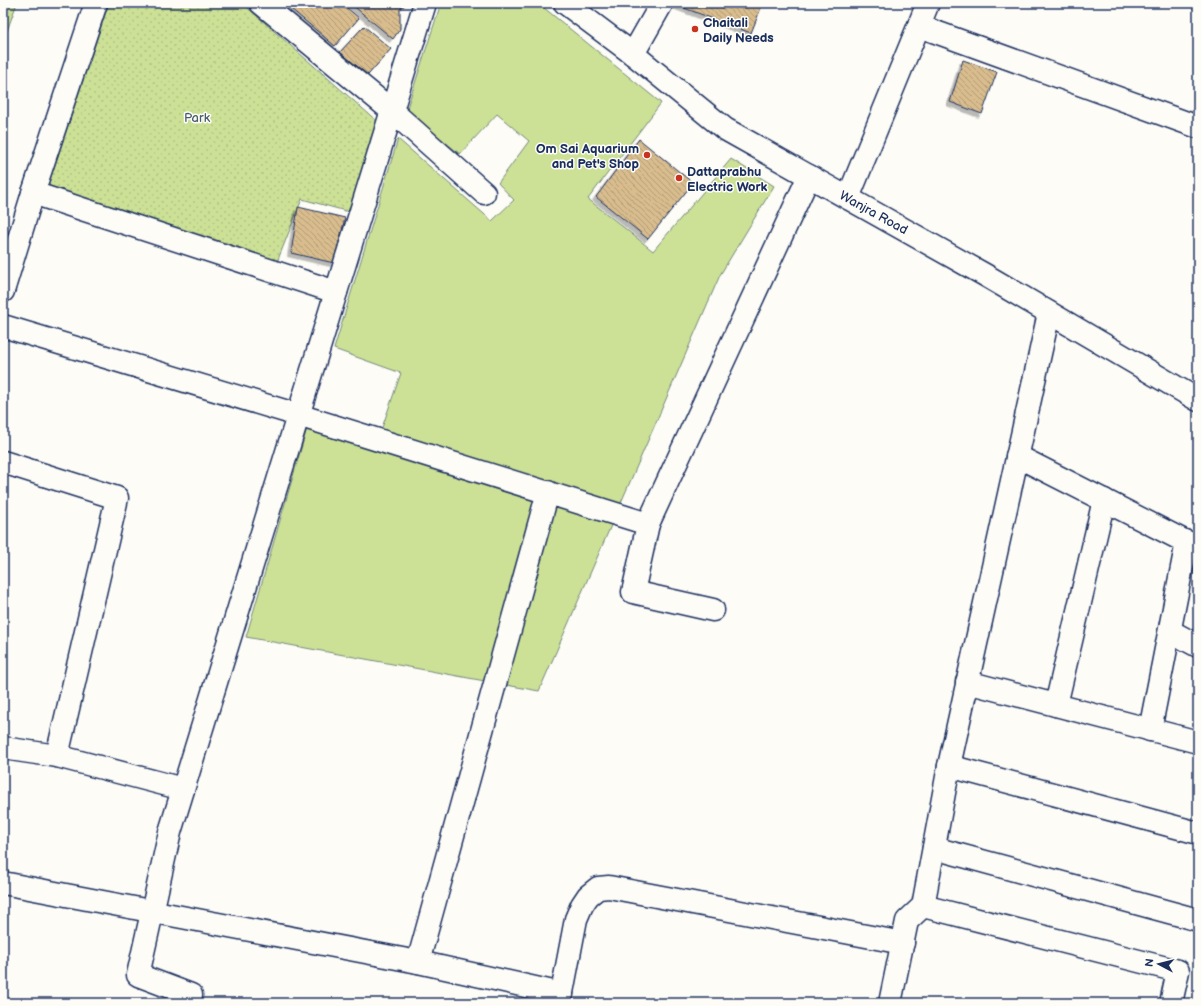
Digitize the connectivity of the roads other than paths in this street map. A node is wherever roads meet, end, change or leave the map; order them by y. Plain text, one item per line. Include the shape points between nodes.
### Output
1 (96, 3) edge
2 (261, 3) edge
3 (425, 3) edge
4 (565, 3) edge
5 (662, 3) edge
6 (928, 3) edge
7 (919, 26) junction
8 (633, 54) junction
9 (392, 111) junction
10 (1198, 127) edge
11 (809, 176) junction
12 (33, 193) junction
13 (484, 193) dead end
14 (848, 198) junction
15 (3, 291) edge
16 (336, 292) junction
17 (1049, 313) junction
18 (3, 326) edge
19 (1198, 400) edge
20 (298, 415) junction
21 (1017, 456) junction
22 (3, 462) edge
23 (548, 492) junction
24 (1104, 500) junction
25 (648, 524) junction
26 (1192, 545) edge
27 (713, 610) dead end
28 (1170, 631) junction
29 (1198, 646) edge
30 (967, 682) junction
31 (1056, 706) junction
32 (1150, 730) junction
33 (1198, 742) edge
34 (3, 748) edge
35 (57, 756) junction
36 (949, 766) junction
37 (183, 789) junction
38 (1198, 833) edge
39 (934, 848) junction
40 (3, 883) edge
41 (923, 906) junction
42 (152, 912) junction
43 (1198, 920) edge
44 (903, 943) junction
45 (418, 962) junction
46 (561, 998) edge
47 (190, 1003) edge
48 (890, 1003) edge
49 (1171, 1003) edge

1 - 12 street
2 - 9 street
3 - 9 street
4 - 8 street, Wanjra Road
5 - 8 street
6 - 7 street
7 - 10 street
7 - 14 street
8 - 11 street, Wanjra Road via 725,128
9 - 13 street
9 - 16 street
11 - 14 street, Wanjra Road
11 - 25 street
12 - 15 street
12 - 16 street
14 - 17 street, Wanjra Road
16 - 20 street
17 - 19 street, Wanjra Road
17 - 21 street
18 - 20 street
20 - 23 street
20 - 37 street
21 - 24 street
21 - 30 street
22 - 35 street via 116,498
23 - 25 street
23 - 45 street
24 - 26 street
24 - 31 street
25 - 27 street via 633,592
26 - 28 street
28 - 29 street
28 - 32 street
30 - 31 street
30 - 36 street
31 - 32 street
32 - 33 street
34 - 35 street
35 - 37 street
36 - 38 street
36 - 39 street
37 - 42 street via 170,832
39 - 41 street
39 - 43 street
40 - 42 street
41 - 44 street via 907,922
41 - 49 street via 1178,971
42 - 45 street
42 - 47 street via 138,975 191,995
44 - 46 street via 609,887 598,888 588,896 576,920
44 - 48 street
45 - 46 street

